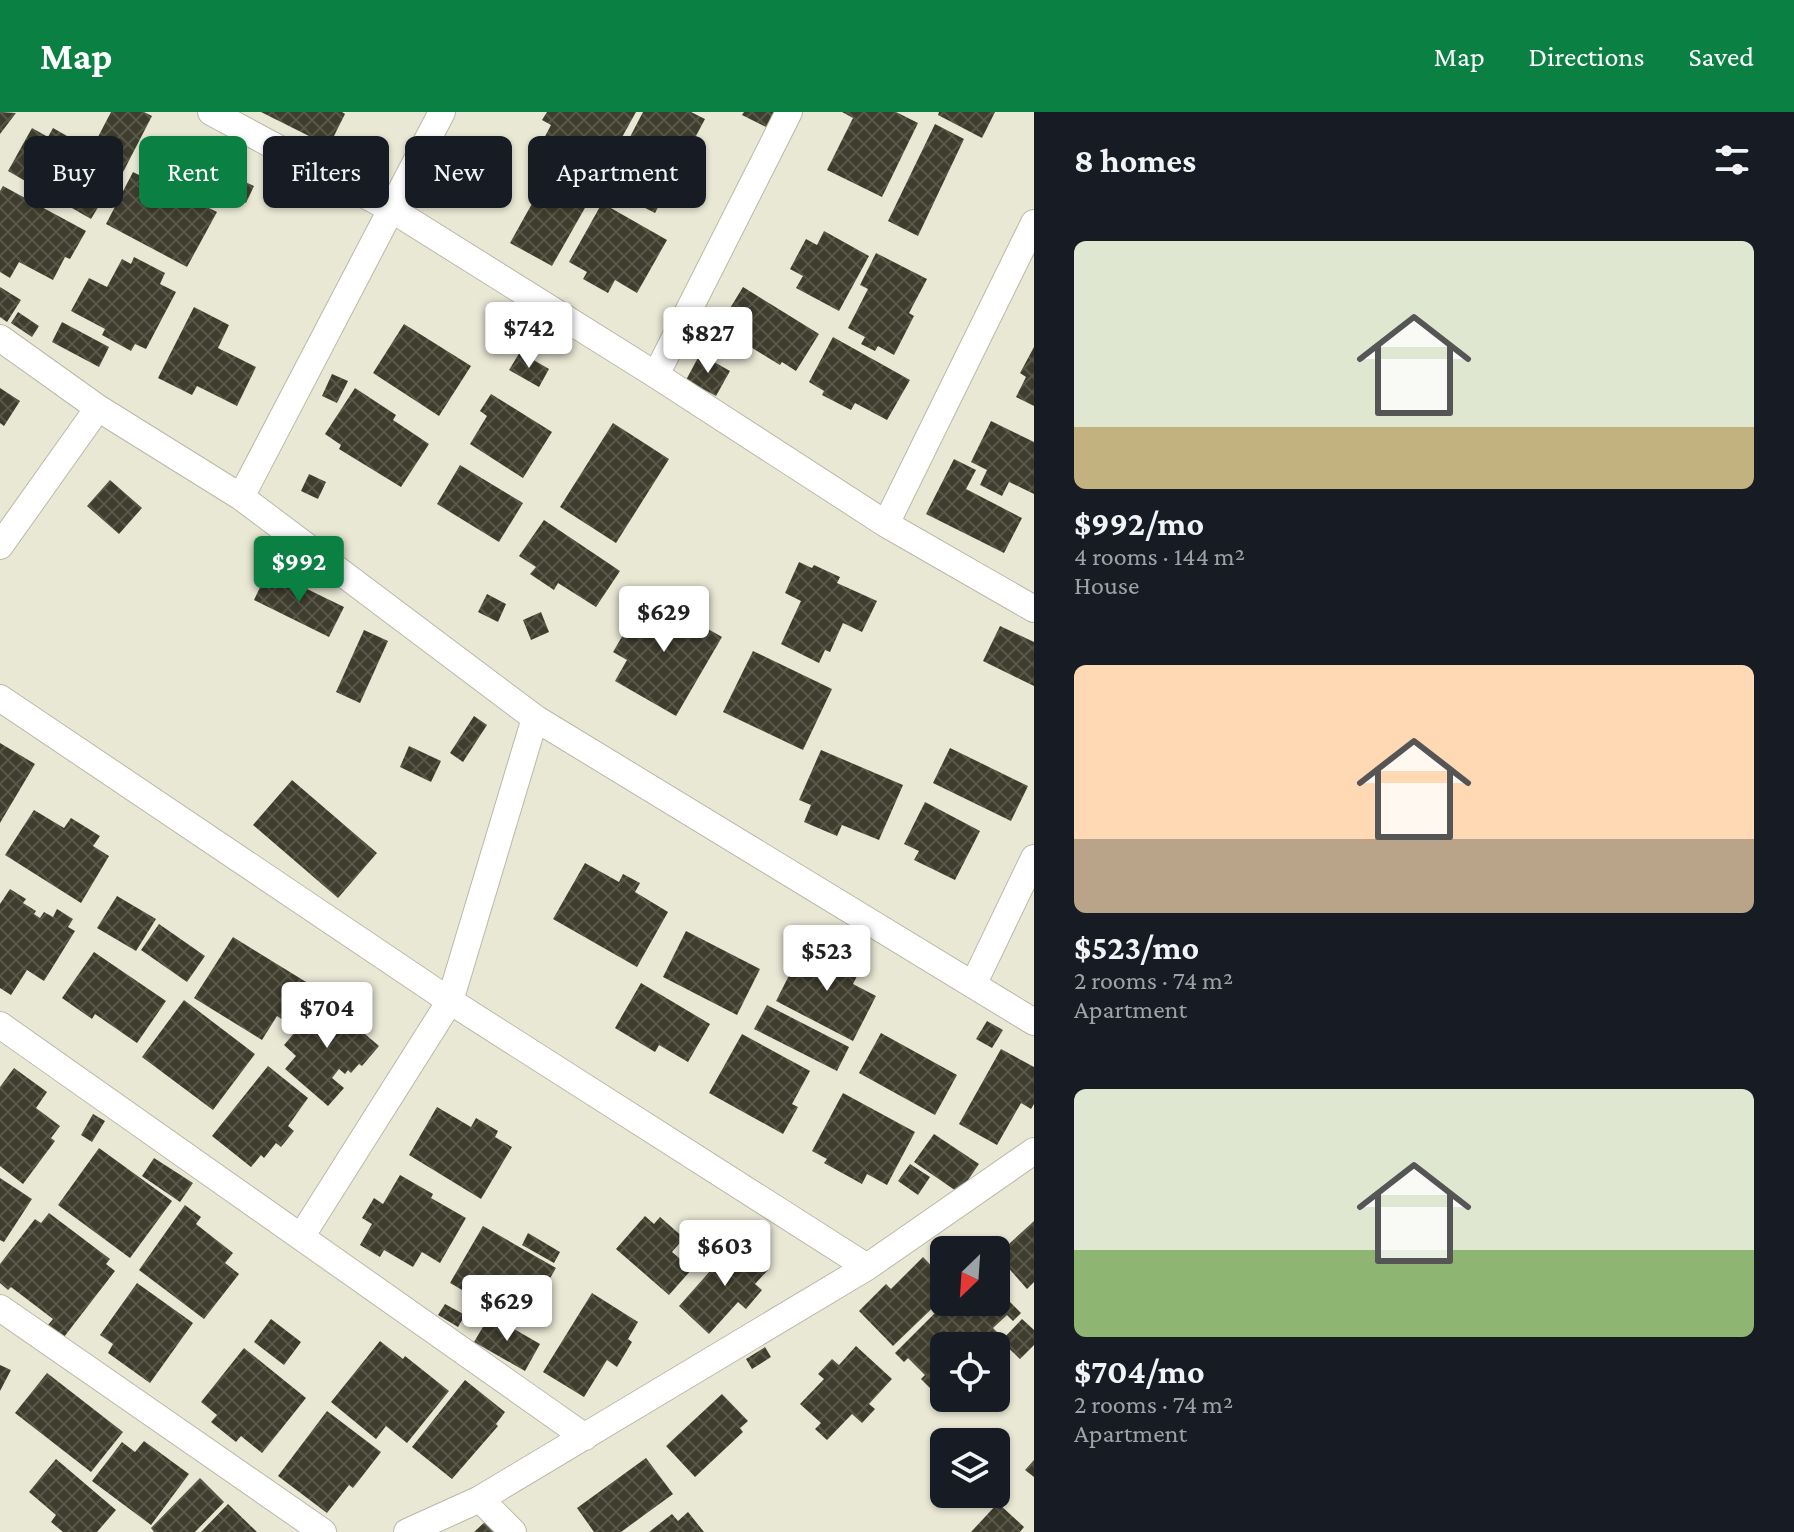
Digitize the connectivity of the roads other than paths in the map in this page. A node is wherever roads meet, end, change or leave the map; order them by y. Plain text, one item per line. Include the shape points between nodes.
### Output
1 (211, 112) edge
2 (442, 112) edge
3 (789, 112) edge
4 (391, 209) junction
5 (1034, 223) edge
6 (0, 338) edge
7 (656, 375) junction
8 (98, 408) junction
9 (241, 497) junction
10 (886, 524) junction
11 (0, 546) edge
12 (1034, 609) edge
13 (0, 698) edge
14 (535, 718) junction
15 (1034, 858) edge
16 (973, 985) junction
17 (450, 1001) junction
18 (1034, 1022) edge
19 (0, 1025) edge
20 (1034, 1151) edge
21 (301, 1237) junction
22 (867, 1267) junction
23 (0, 1308) edge
24 (585, 1437) junction
25 (480, 1499) junction
26 (323, 1532) edge
27 (407, 1532) edge
28 (513, 1532) edge

1 - 4 street
2 - 4 street
3 - 7 street
4 - 7 street
4 - 9 street
5 - 10 street
6 - 8 street
7 - 10 street
8 - 9 street
8 - 11 street
9 - 14 street
10 - 12 street
13 - 17 street
14 - 16 street
14 - 17 street
15 - 16 street
16 - 18 street
17 - 21 street
17 - 22 street
19 - 21 street
20 - 22 street
21 - 24 street
22 - 24 street
23 - 26 street
24 - 25 street
25 - 27 street
25 - 28 street

